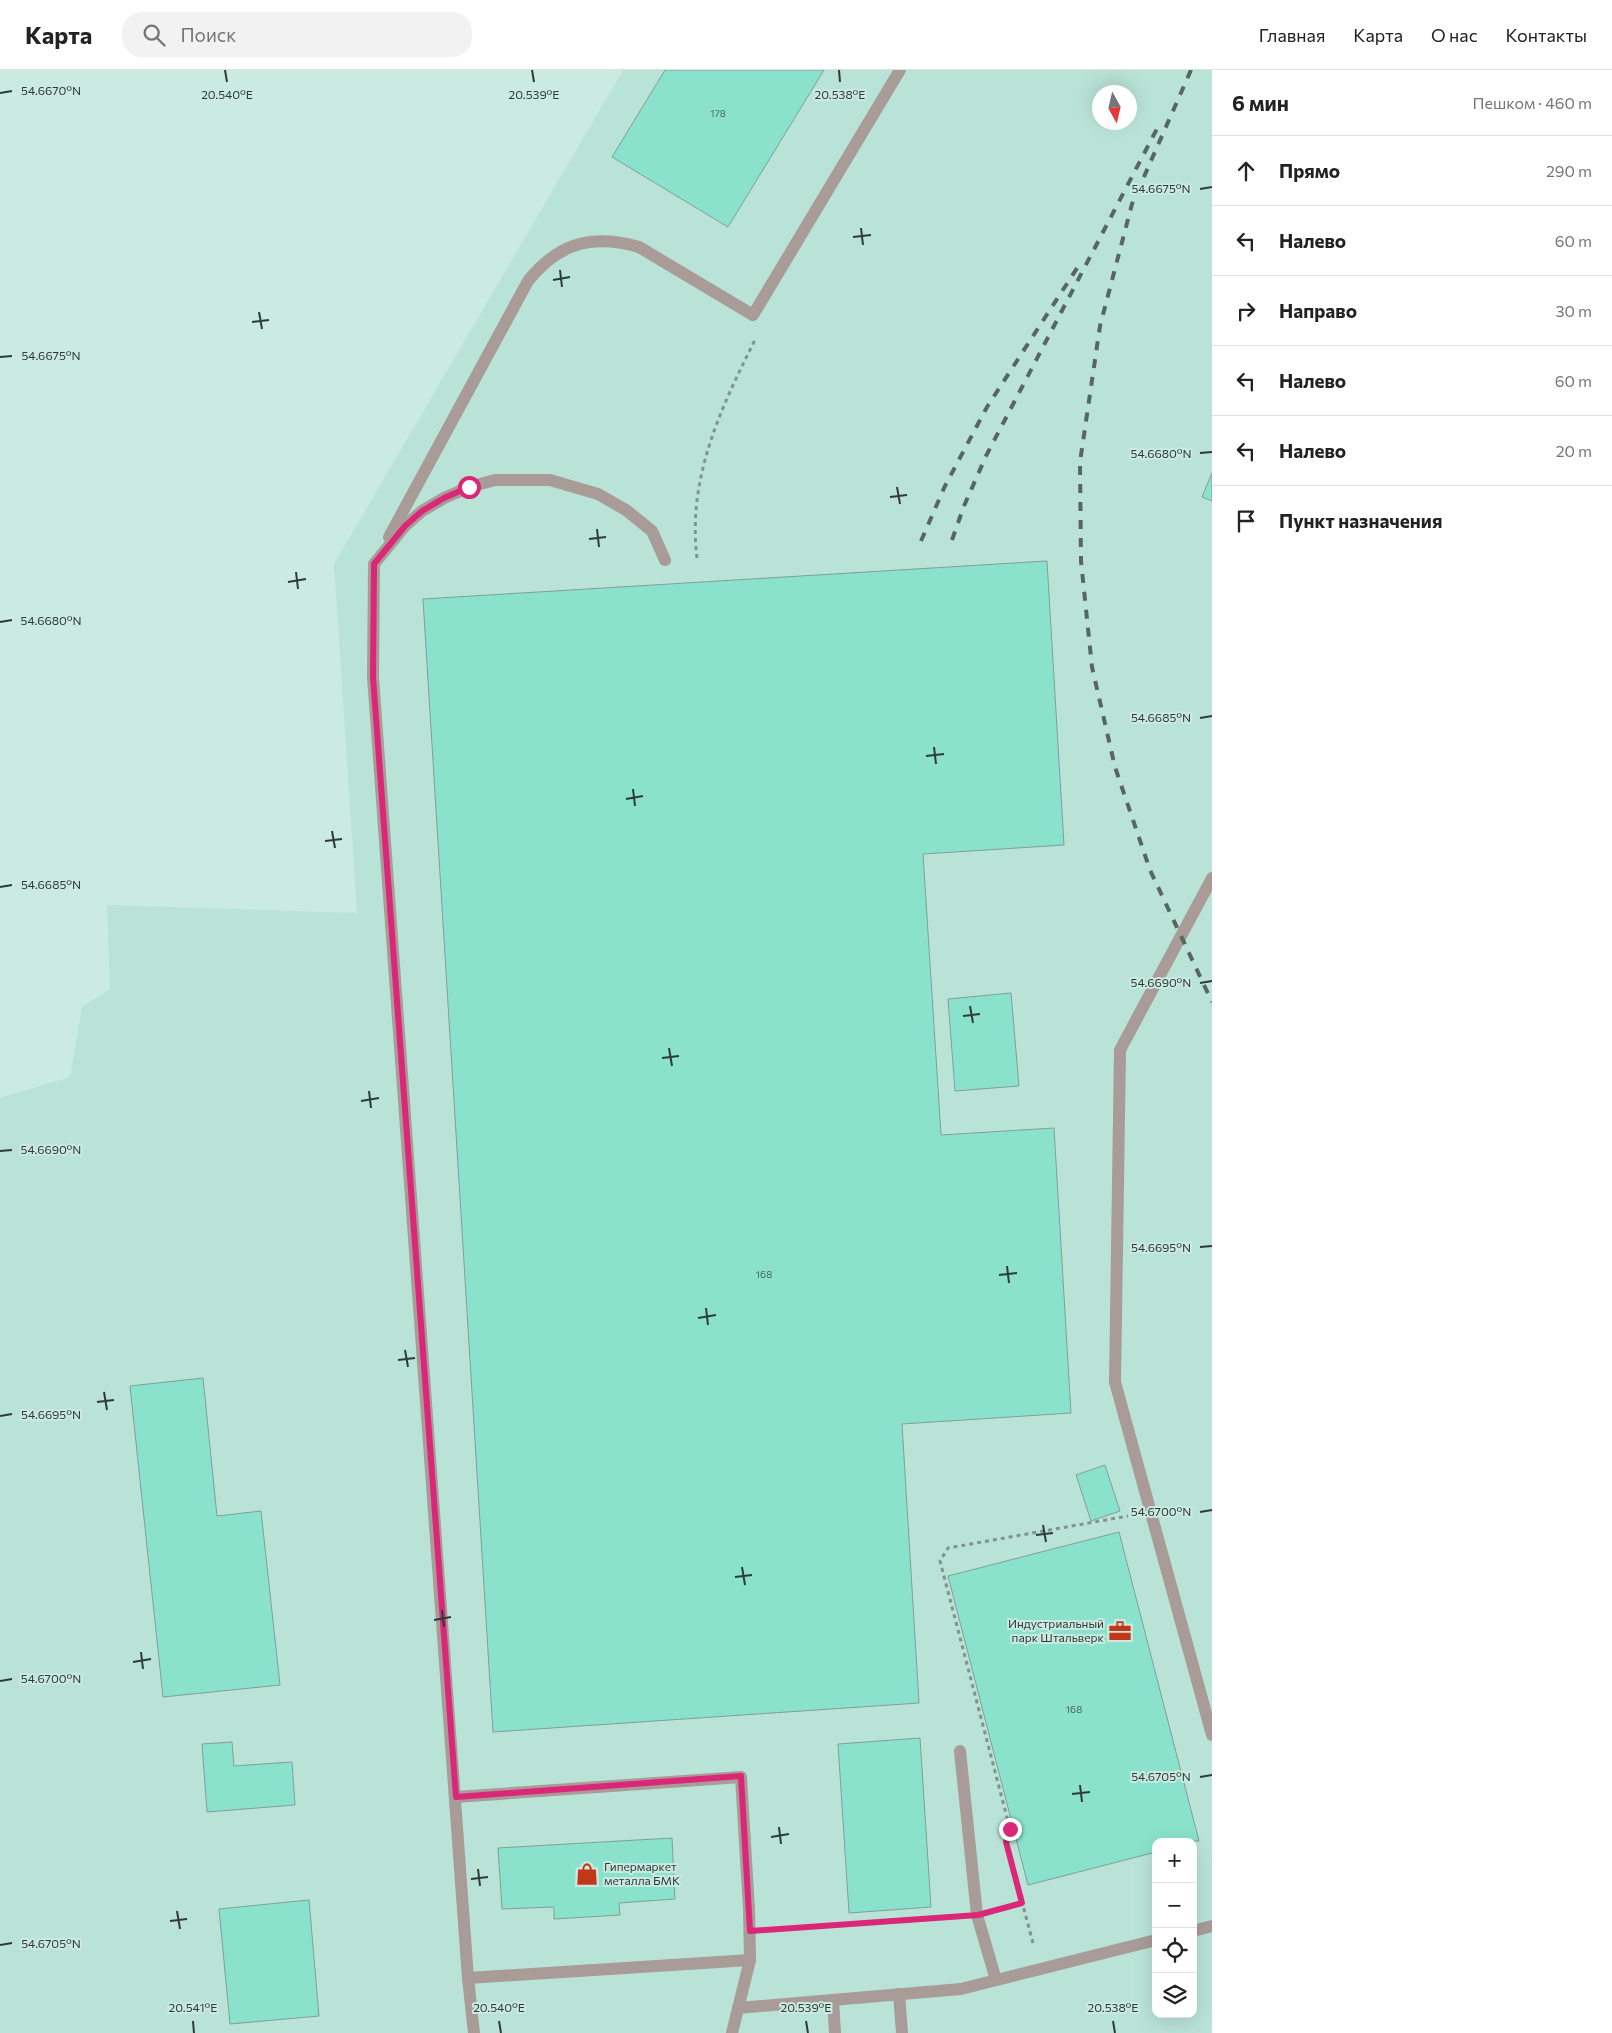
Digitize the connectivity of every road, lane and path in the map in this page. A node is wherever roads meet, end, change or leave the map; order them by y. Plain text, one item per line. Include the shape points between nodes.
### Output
1 (900, 70) edge
2 (753, 315) junction
3 (696, 558) dead end
4 (665, 560) dead end
5 (374, 564) junction
6 (1212, 878) edge
7 (1151, 1511) junction
8 (1212, 1735) edge
9 (960, 1751) dead end
10 (456, 1797) junction
11 (1022, 1903) junction
12 (978, 1915) junction
13 (1212, 1926) edge
14 (1197, 1929) edge
15 (750, 1931) junction
16 (1152, 1941) edge
17 (1033, 1943) dead end
18 (750, 1960) junction
19 (468, 1978) junction
20 (996, 1980) junction
21 (899, 1994) junction
22 (833, 2000) junction
23 (738, 2008) junction
24 (474, 2033) edge
25 (732, 2033) edge
26 (835, 2033) edge
27 (902, 2033) edge

1 - 2 lane
2 - 3 path via 759,330 730,389 698,484
2 - 5 lane via 639,248 620,242 578,243 556,253 528,280
4 - 5 lane via 652,532 626,510 598,494 550,480 495,480 469,487 422,511 405,526
5 - 10 lane via 373,677
6 - 7 lane via 1120,1050 1116,1382
7 - 8 lane
7 - 11 path via 948,1548 940,1561 1010,1829 1006,1842
9 - 12 lane
10 - 15 lane via 741,1776
10 - 19 lane
11 - 12 path
11 - 17 path
12 - 15 path
12 - 20 lane
13 - 14 lane
15 - 18 lane
16 - 20 lane
18 - 19 lane
18 - 23 lane
19 - 24 lane
20 - 21 lane via 962,1989
21 - 22 lane
21 - 27 lane
22 - 23 lane
22 - 26 lane
23 - 25 lane

